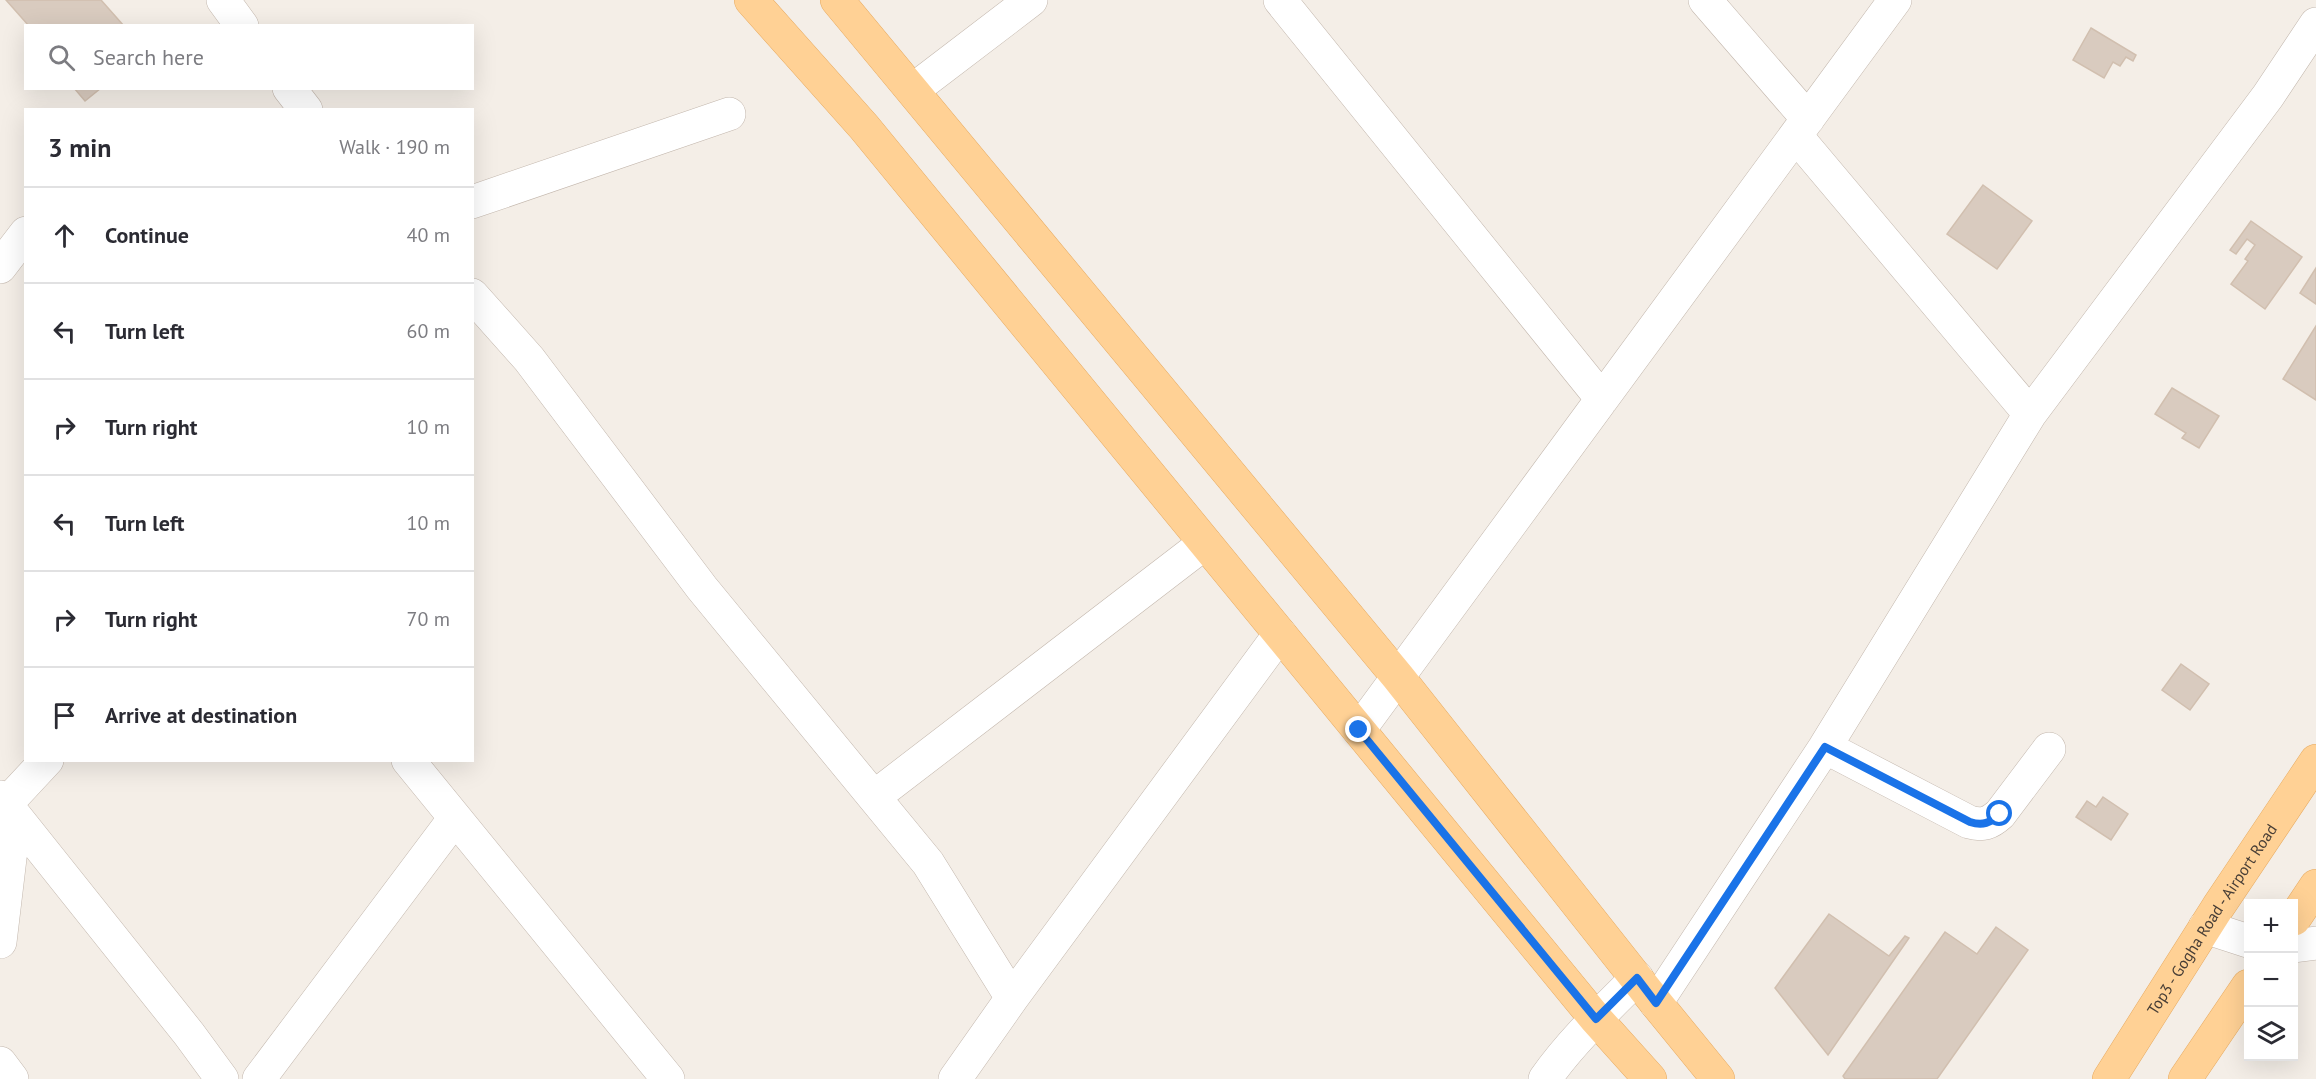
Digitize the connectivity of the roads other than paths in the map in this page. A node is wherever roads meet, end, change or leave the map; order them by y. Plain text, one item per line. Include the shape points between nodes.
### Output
1 (223, 0) edge
2 (751, 0) edge
3 (837, 0) edge
4 (1031, 0) edge
5 (1280, 0) edge
6 (1705, 0) edge
7 (1895, 0) edge
8 (241, 24) edge
9 (2316, 24) edge
10 (291, 90) edge
11 (913, 90) junction
12 (304, 108) edge
13 (729, 114) dead end
14 (1802, 127) junction
15 (474, 201) edge
16 (24, 236) edge
17 (0, 267) edge
18 (474, 298) edge
19 (1602, 399) junction
20 (2030, 414) junction
21 (1205, 543) junction
22 (1280, 634) junction
23 (1398, 677) junction
24 (1359, 730) junction
25 (1825, 747) junction
26 (2049, 749) dead end
27 (2316, 761) edge
28 (45, 762) edge
29 (410, 762) edge
30 (874, 796) junction
31 (7, 806) edge
32 (455, 818) junction
33 (2316, 886) edge
34 (2298, 913) edge
35 (2205, 927) junction
36 (2244, 940) edge
37 (0, 942) edge
38 (2316, 943) edge
39 (2298, 945) edge
40 (1646, 991) junction
41 (2244, 992) edge
42 (1012, 998) junction
43 (1596, 1019) junction
44 (0, 1063) edge
45 (12, 1079) edge
46 (222, 1079) edge
47 (259, 1079) edge
48 (668, 1079) edge
49 (955, 1079) edge
50 (1545, 1079) edge
51 (1650, 1079) edge
52 (1718, 1079) edge
53 (2109, 1079) edge
54 (2185, 1079) edge

1 - 8 street
2 - 21 main road via 864,127
3 - 11 main road
4 - 11 street
5 - 19 street
6 - 14 street
7 - 14 street
9 - 20 street via 2268,96
10 - 12 street
11 - 23 main road
13 - 15 street
14 - 19 street
14 - 20 street
16 - 17 street
18 - 30 street via 529,359 702,588
19 - 23 street
20 - 25 street
21 - 22 main road
21 - 30 street
22 - 24 main road
22 - 42 street
23 - 24 street
23 - 40 main road
24 - 43 main road
25 - 26 street via 1980,825 2000,814
25 - 40 street
27 - 35 main road, Top3 - Gogha Road - Airport Road
28 - 31 street
29 - 32 street
30 - 42 street via 928,863
31 - 37 street
31 - 46 street
32 - 47 street
32 - 48 street
33 - 34 main road
35 - 36 street
35 - 53 main road, Top3 - Gogha Road - Airport Road
38 - 39 street
40 - 43 street
40 - 52 main road
41 - 54 main road
42 - 49 street
43 - 50 street
43 - 51 main road
44 - 45 street

